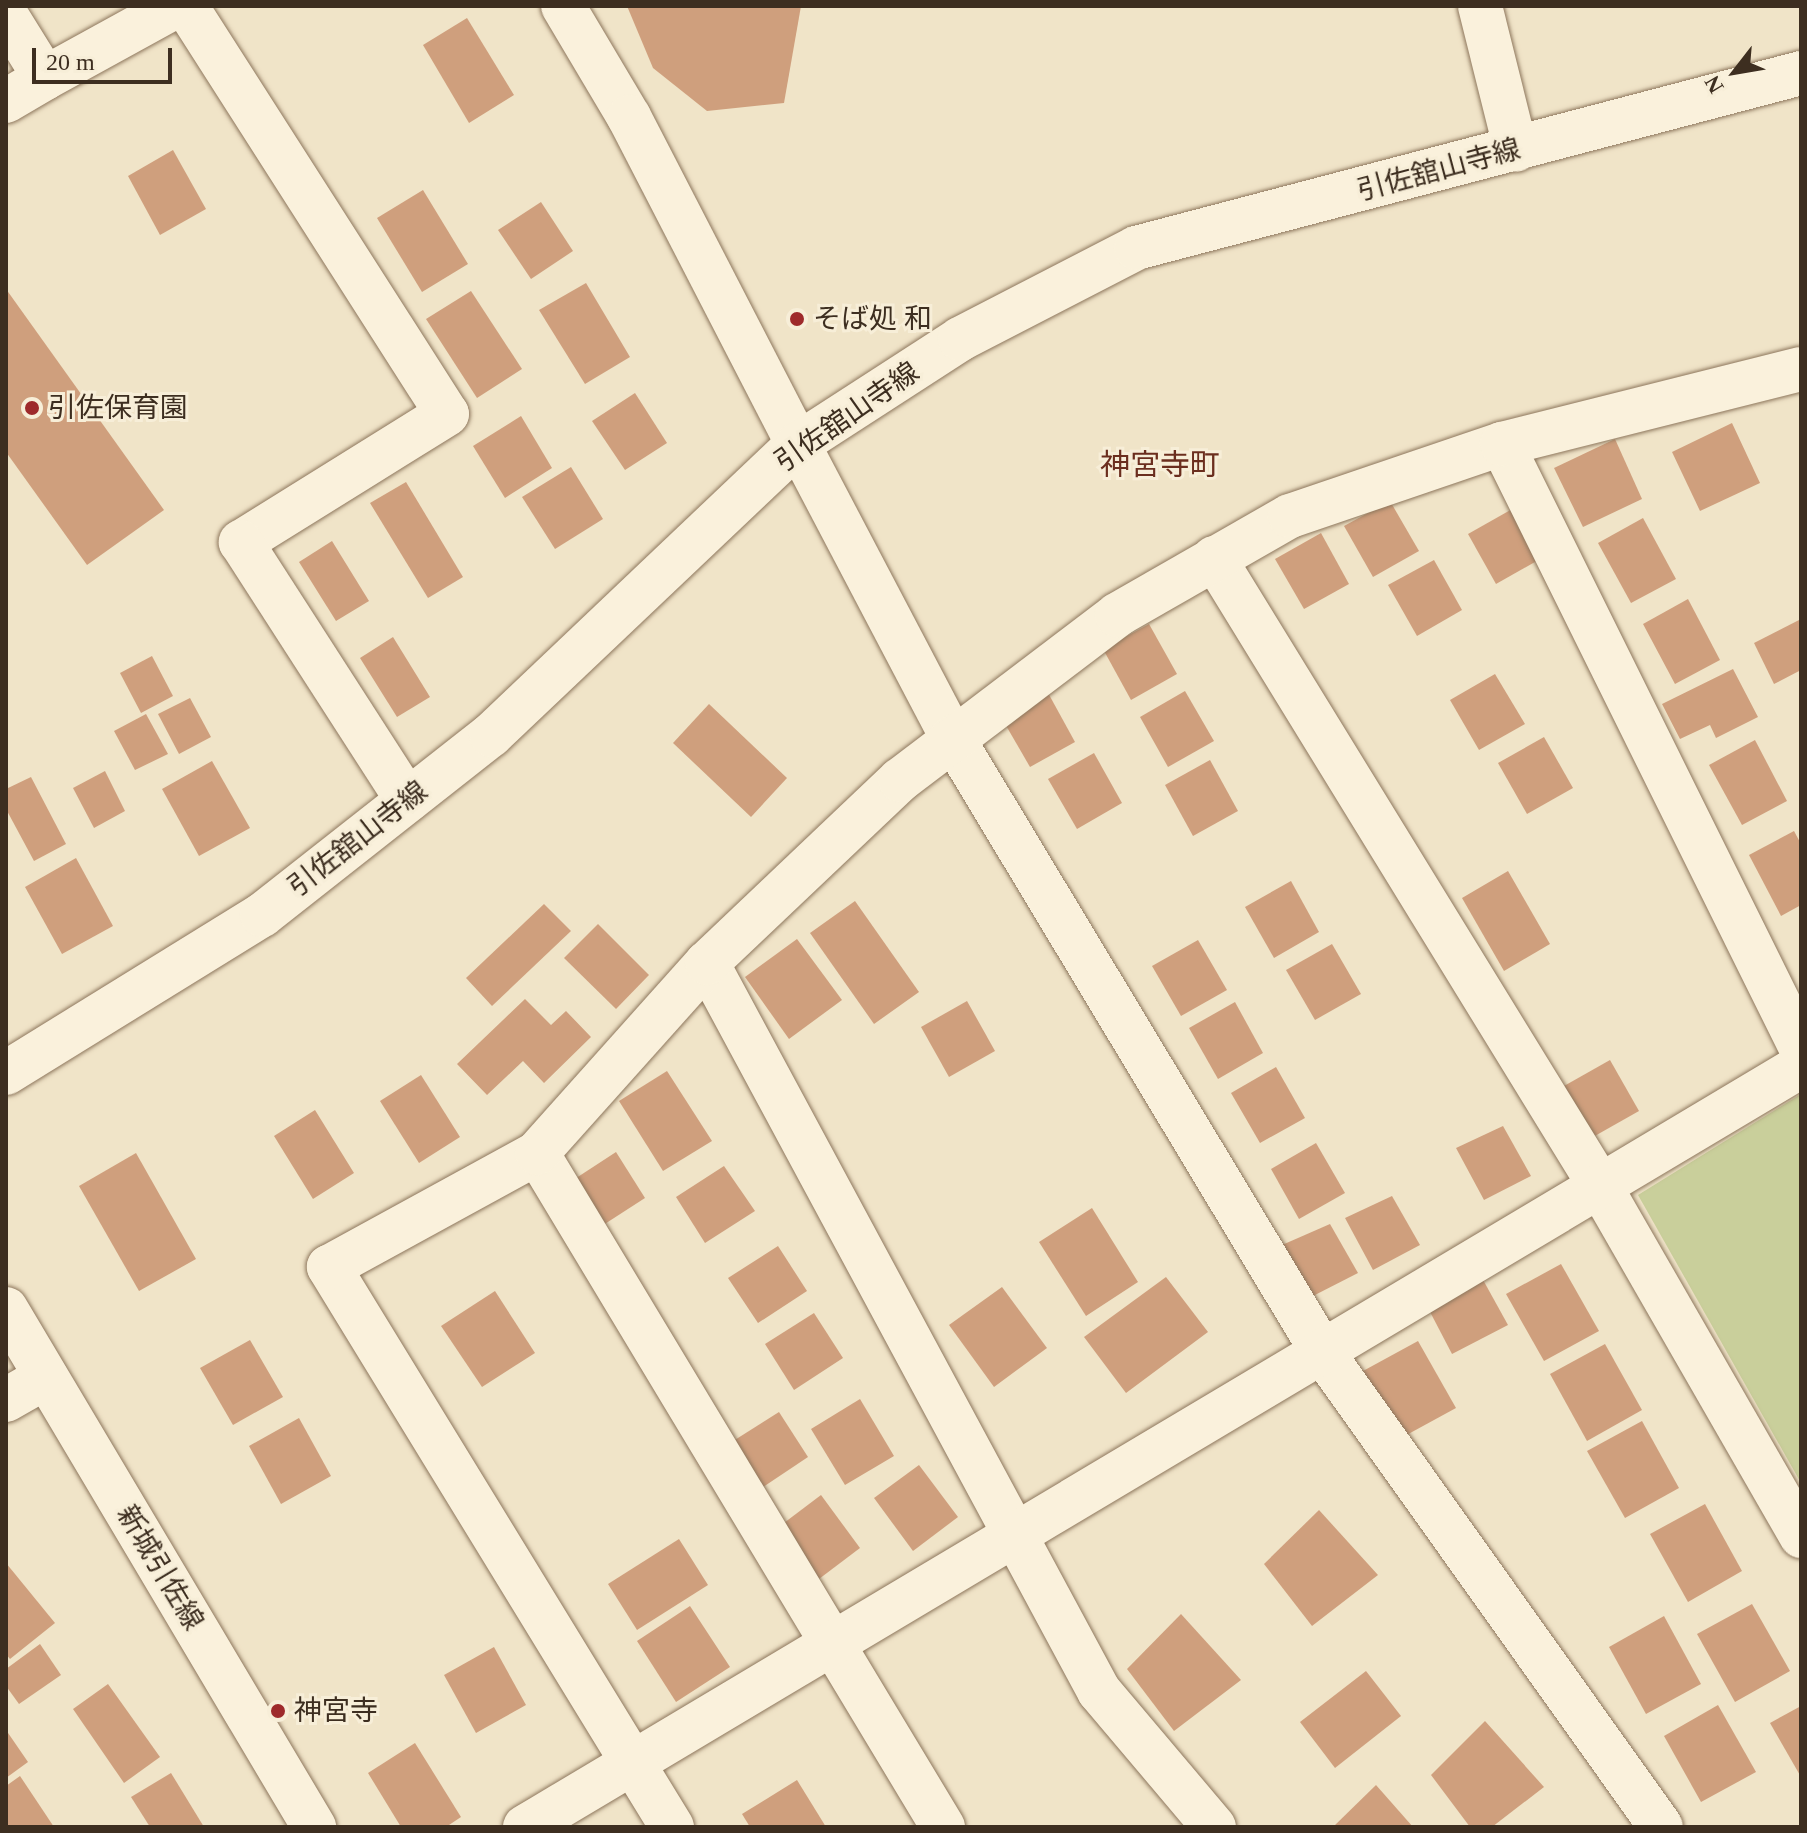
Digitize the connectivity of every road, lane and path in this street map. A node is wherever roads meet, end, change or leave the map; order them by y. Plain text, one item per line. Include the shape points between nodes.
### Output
1 (176, 6) edge
2 (186, 6) edge
3 (563, 6) edge
4 (1480, 6) edge
5 (6, 15) edge
6 (1801, 73) edge
7 (45, 78) junction
8 (6, 101) edge
9 (1516, 150) junction
10 (1801, 369) edge
11 (798, 444) junction
12 (1502, 444) junction
13 (1214, 558) junction
14 (952, 737) junction
15 (407, 800) junction
16 (707, 963) junction
17 (1801, 1048) edge
18 (1801, 1066) edge
19 (6, 1073) edge
20 (537, 1153) junction
21 (1600, 1186) junction
22 (6, 1309) edge
23 (1323, 1353) junction
24 (46, 1377) junction
25 (6, 1400) edge
26 (1801, 1536) edge
27 (1015, 1539) junction
28 (835, 1643) junction
29 (636, 1763) junction
30 (314, 1827) edge
31 (525, 1827) edge
32 (672, 1827) edge
33 (943, 1827) edge
34 (1214, 1827) edge
35 (1661, 1827) edge

1 - 7 street
2 - 15 street via 447,414 241,542
3 - 11 street via 629,117
4 - 9 street
5 - 7 street
6 - 9 street, 引佐舘山寺線
7 - 8 street
9 - 11 street, 引佐舘山寺線 via 1136,248 960,339
10 - 12 street
11 - 14 street
11 - 15 street, 引佐舘山寺線 via 491,735
12 - 13 street via 1290,516
12 - 17 street
13 - 14 street via 1117,615
13 - 21 street
14 - 16 street
14 - 23 street
15 - 19 street, 引佐舘山寺線 via 262,915
16 - 20 street
16 - 27 street
18 - 21 street
20 - 28 street
20 - 29 street via 329,1267
21 - 23 street
21 - 26 street
22 - 24 street, 新城引佐線
23 - 27 street
23 - 35 street
24 - 25 street
24 - 30 street, 新城引佐線
27 - 28 street
27 - 34 street via 1099,1691
28 - 29 street
28 - 33 street
29 - 31 street
29 - 32 street

